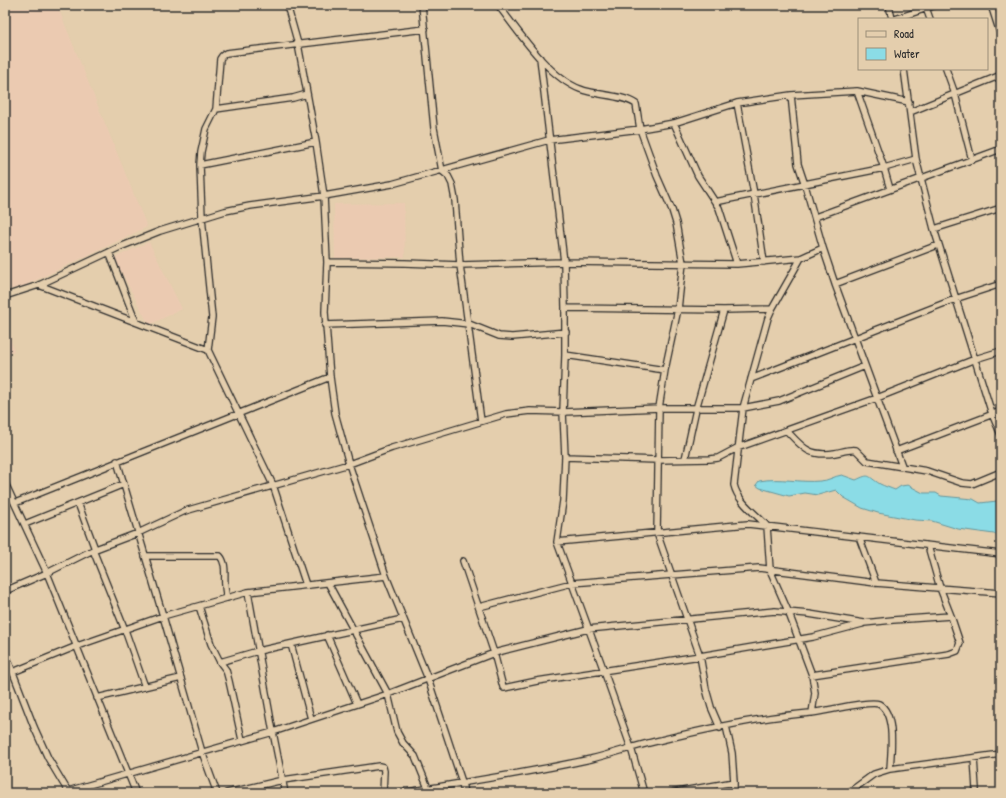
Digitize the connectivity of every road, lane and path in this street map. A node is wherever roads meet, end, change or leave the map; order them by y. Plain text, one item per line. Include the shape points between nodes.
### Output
1 (287, 5) edge
2 (422, 5) edge
3 (498, 5) edge
4 (889, 5) edge
5 (936, 5) edge
6 (992, 5) edge
7 (925, 7) edge
8 (894, 18) edge
9 (897, 18) edge
10 (930, 18) edge
11 (425, 29) junction
12 (1001, 36) edge
13 (298, 44) junction
14 (540, 58) junction
15 (904, 70) edge
16 (946, 70) edge
17 (1001, 75) edge
18 (857, 91) junction
19 (307, 94) junction
20 (955, 94) junction
21 (791, 95) junction
22 (909, 102) junction
23 (737, 103) junction
24 (216, 110) junction
25 (910, 112) junction
26 (674, 123) junction
27 (640, 129) junction
28 (549, 140) junction
29 (316, 142) junction
30 (1001, 149) edge
31 (916, 159) junction
32 (972, 160) junction
33 (200, 166) junction
34 (884, 168) junction
35 (442, 171) junction
36 (921, 177) junction
37 (805, 185) junction
38 (890, 189) junction
39 (754, 194) junction
40 (324, 196) junction
41 (716, 202) junction
42 (1001, 208) edge
43 (815, 217) junction
44 (202, 218) junction
45 (934, 229) junction
46 (938, 244) junction
47 (823, 248) junction
48 (109, 252) junction
49 (802, 258) junction
50 (327, 262) junction
51 (564, 262) junction
52 (764, 262) junction
53 (683, 263) junction
54 (737, 264) junction
55 (460, 265) junction
56 (835, 284) junction
57 (1001, 284) edge
58 (39, 285) junction
59 (5, 296) edge
60 (955, 300) junction
61 (565, 308) junction
62 (678, 309) junction
63 (772, 309) junction
64 (724, 310) junction
65 (136, 322) junction
66 (468, 324) junction
67 (325, 325) junction
68 (566, 332) junction
69 (855, 340) junction
70 (208, 350) junction
71 (1001, 351) edge
72 (566, 356) junction
73 (975, 360) junction
74 (865, 366) junction
75 (665, 370) junction
76 (330, 377) junction
77 (751, 380) junction
78 (877, 398) junction
79 (659, 408) junction
80 (743, 408) junction
81 (696, 409) junction
82 (1001, 410) edge
83 (239, 412) junction
84 (563, 412) junction
85 (992, 414) junction
86 (481, 421) junction
87 (787, 431) junction
88 (1001, 435) edge
89 (737, 448) junction
90 (896, 451) junction
91 (565, 457) junction
92 (685, 459) junction
93 (658, 460) junction
94 (117, 461) junction
95 (349, 464) junction
96 (902, 466) junction
97 (1001, 472) edge
98 (124, 484) junction
99 (273, 485) junction
100 (6, 486) edge
101 (15, 503) junction
102 (78, 503) junction
103 (25, 524) junction
104 (767, 526) junction
105 (138, 533) junction
106 (657, 533) junction
107 (859, 537) junction
108 (557, 542) junction
109 (928, 546) junction
110 (94, 550) junction
111 (1001, 554) edge
112 (144, 556) junction
113 (463, 561) dead end
114 (770, 570) junction
115 (47, 573) junction
116 (386, 576) junction
117 (672, 576) junction
118 (328, 583) junction
119 (572, 583) junction
120 (876, 583) junction
121 (306, 585) junction
122 (940, 588) junction
123 (5, 591) edge
124 (248, 592) junction
125 (1001, 593) edge
126 (227, 598) junction
127 (199, 606) junction
128 (478, 606) junction
129 (788, 611) junction
130 (163, 616) junction
131 (951, 616) junction
132 (403, 618) junction
133 (688, 620) junction
134 (864, 624) junction
135 (353, 629) junction
136 (588, 629) junction
137 (124, 630) junction
138 (327, 635) junction
139 (798, 639) junction
140 (292, 644) junction
141 (77, 646) junction
142 (258, 651) junction
143 (5, 652) edge
144 (494, 653) junction
145 (700, 656) junction
146 (220, 662) junction
147 (604, 671) junction
148 (13, 672) junction
149 (812, 675) junction
150 (181, 678) junction
151 (428, 679) junction
152 (144, 687) junction
153 (388, 694) junction
154 (97, 698) junction
155 (357, 704) junction
156 (812, 713) junction
157 (311, 719) junction
158 (726, 726) junction
159 (720, 728) junction
160 (273, 732) junction
161 (242, 740) junction
162 (631, 748) junction
163 (202, 752) junction
164 (1001, 754) edge
165 (974, 758) junction
166 (890, 769) junction
167 (129, 775) junction
168 (282, 780) junction
169 (462, 782) junction
170 (734, 782) junction
171 (428, 788) junction
172 (68, 792) edge
173 (136, 793) edge
174 (217, 793) edge
175 (227, 793) edge
176 (286, 793) edge
177 (383, 793) edge
178 (400, 793) edge
179 (464, 793) edge
180 (644, 793) edge
181 (671, 793) edge
182 (734, 793) edge
183 (848, 793) edge
184 (975, 793) edge

1 - 13 street
2 - 11 street
3 - 14 street
4 - 8 street
5 - 7 street
6 - 12 street
7 - 9 street
7 - 10 street
11 - 13 street
11 - 35 street via 434,128
13 - 19 street
13 - 24 street via 222,56
14 - 27 street via 563,80 580,90 632,101 636,104
14 - 28 street
15 - 22 street
16 - 20 street
17 - 20 street
18 - 21 street
18 - 22 street
18 - 34 street
19 - 24 street
19 - 29 street
20 - 25 street
20 - 32 street
21 - 23 street
21 - 37 street via 798,164
22 - 25 street
23 - 26 street
23 - 39 street
24 - 33 street via 206,129
25 - 31 street
26 - 27 street
26 - 41 street via 698,176
27 - 28 street
27 - 53 street via 672,210
28 - 35 street
28 - 51 street
29 - 33 street
29 - 40 street
30 - 32 street
31 - 34 street
31 - 36 street
32 - 36 street
33 - 44 street
34 - 37 street
34 - 38 street
35 - 40 street via 392,184
35 - 55 street via 452,184
36 - 38 street
36 - 45 street
37 - 39 street
37 - 43 street
38 - 43 street
39 - 41 street
39 - 52 street
40 - 44 street via 225,210
40 - 50 street
41 - 54 street
42 - 45 street
43 - 47 street
44 - 48 street via 160,230
44 - 70 street via 212,317
45 - 46 street
46 - 56 street
46 - 60 street
47 - 49 street
47 - 56 street
48 - 58 street
48 - 65 street
49 - 52 street
49 - 63 street
50 - 55 street
50 - 67 street
51 - 53 street
51 - 55 street
51 - 61 street
52 - 54 street
53 - 54 street
53 - 62 street
55 - 66 street
56 - 69 street
57 - 60 street
58 - 59 street
58 - 65 street
60 - 69 street
60 - 73 street
61 - 62 street
61 - 68 street
62 - 64 street
62 - 75 street
63 - 64 street
63 - 77 street
64 - 81 street
65 - 70 street
66 - 67 street via 442,321
66 - 68 street via 506,337
66 - 86 street
67 - 76 street
68 - 72 street
69 - 74 street
69 - 77 street
70 - 83 street
71 - 73 street
72 - 75 street
72 - 84 street
73 - 78 street
73 - 85 street
74 - 78 street
74 - 80 street via 779,401
75 - 79 street
76 - 83 street
76 - 95 street via 335,412
77 - 80 street
78 - 87 street
78 - 90 street
79 - 81 street
79 - 84 street
79 - 93 street
80 - 81 street
80 - 89 street
81 - 92 street
82 - 85 street
83 - 94 street
83 - 99 street
84 - 86 street via 530,411
84 - 91 street
85 - 88 street
85 - 90 street
86 - 95 street
87 - 89 street
87 - 96 street via 798,443 815,453 822,455 856,450 867,461
89 - 92 street via 718,458
89 - 104 street via 735,489
90 - 96 street
91 - 93 street
91 - 108 street via 563,501
92 - 93 street
93 - 106 street
94 - 98 street
94 - 101 street
95 - 99 street
95 - 116 street
96 - 97 street via 972,484
98 - 102 street
98 - 105 street
99 - 105 street via 185,511
99 - 121 street
100 - 101 street
101 - 103 street
102 - 103 street
102 - 110 street
103 - 115 street
104 - 106 street via 748,524
104 - 107 street
104 - 114 street
105 - 110 street
105 - 112 street
106 - 108 street
106 - 117 street
107 - 109 street
107 - 120 street
108 - 119 street
109 - 111 street
109 - 122 street
110 - 115 street
110 - 137 street
112 - 126 street via 220,556 225,568
112 - 130 street
113 - 128 street
114 - 117 street via 759,568
114 - 120 street
114 - 129 street
115 - 123 street
115 - 141 street
116 - 118 street
116 - 132 street
117 - 119 street
117 - 133 street
118 - 121 street
118 - 135 street
119 - 128 street
119 - 136 street
120 - 122 street
121 - 124 street
122 - 125 street
122 - 131 street
124 - 126 street
124 - 142 street
126 - 127 street
127 - 130 street
127 - 146 street via 211,644
128 - 144 street
129 - 133 street
129 - 134 street
129 - 139 street
130 - 137 street
130 - 150 street
131 - 134 street via 907,618
131 - 149 street via 960,643 957,651
132 - 135 street
132 - 151 street
133 - 136 street
133 - 145 street
134 - 139 street
135 - 138 street
135 - 153 street
136 - 144 street
136 - 147 street
137 - 141 street
137 - 152 street
138 - 140 street
138 - 155 street
139 - 145 street
139 - 149 street
140 - 142 street
140 - 157 street
141 - 148 street
141 - 154 street
142 - 146 street
142 - 160 street
143 - 148 street
144 - 147 street via 504,688
144 - 151 street
145 - 147 street
145 - 159 street via 707,695
146 - 161 street via 226,670
147 - 162 street
148 - 172 street via 48,758
149 - 156 street via 815,693
150 - 152 street
150 - 163 street
151 - 153 street
151 - 169 street
152 - 154 street
153 - 155 street
153 - 171 street via 396,732 415,756
154 - 167 street
155 - 157 street
156 - 158 street via 788,714
156 - 166 street via 874,702 879,704 889,716
157 - 160 street
158 - 159 street
158 - 170 street
159 - 162 street
160 - 161 street
160 - 168 street
161 - 163 street
162 - 169 street via 548,768
162 - 180 street
163 - 167 street
163 - 174 street
164 - 165 street
165 - 166 street
165 - 184 street
166 - 183 street via 874,774
167 - 172 street
167 - 173 street
168 - 175 street
168 - 176 street
168 - 177 street via 383,766
169 - 171 street
169 - 179 street
170 - 181 street
170 - 182 street
171 - 178 street

